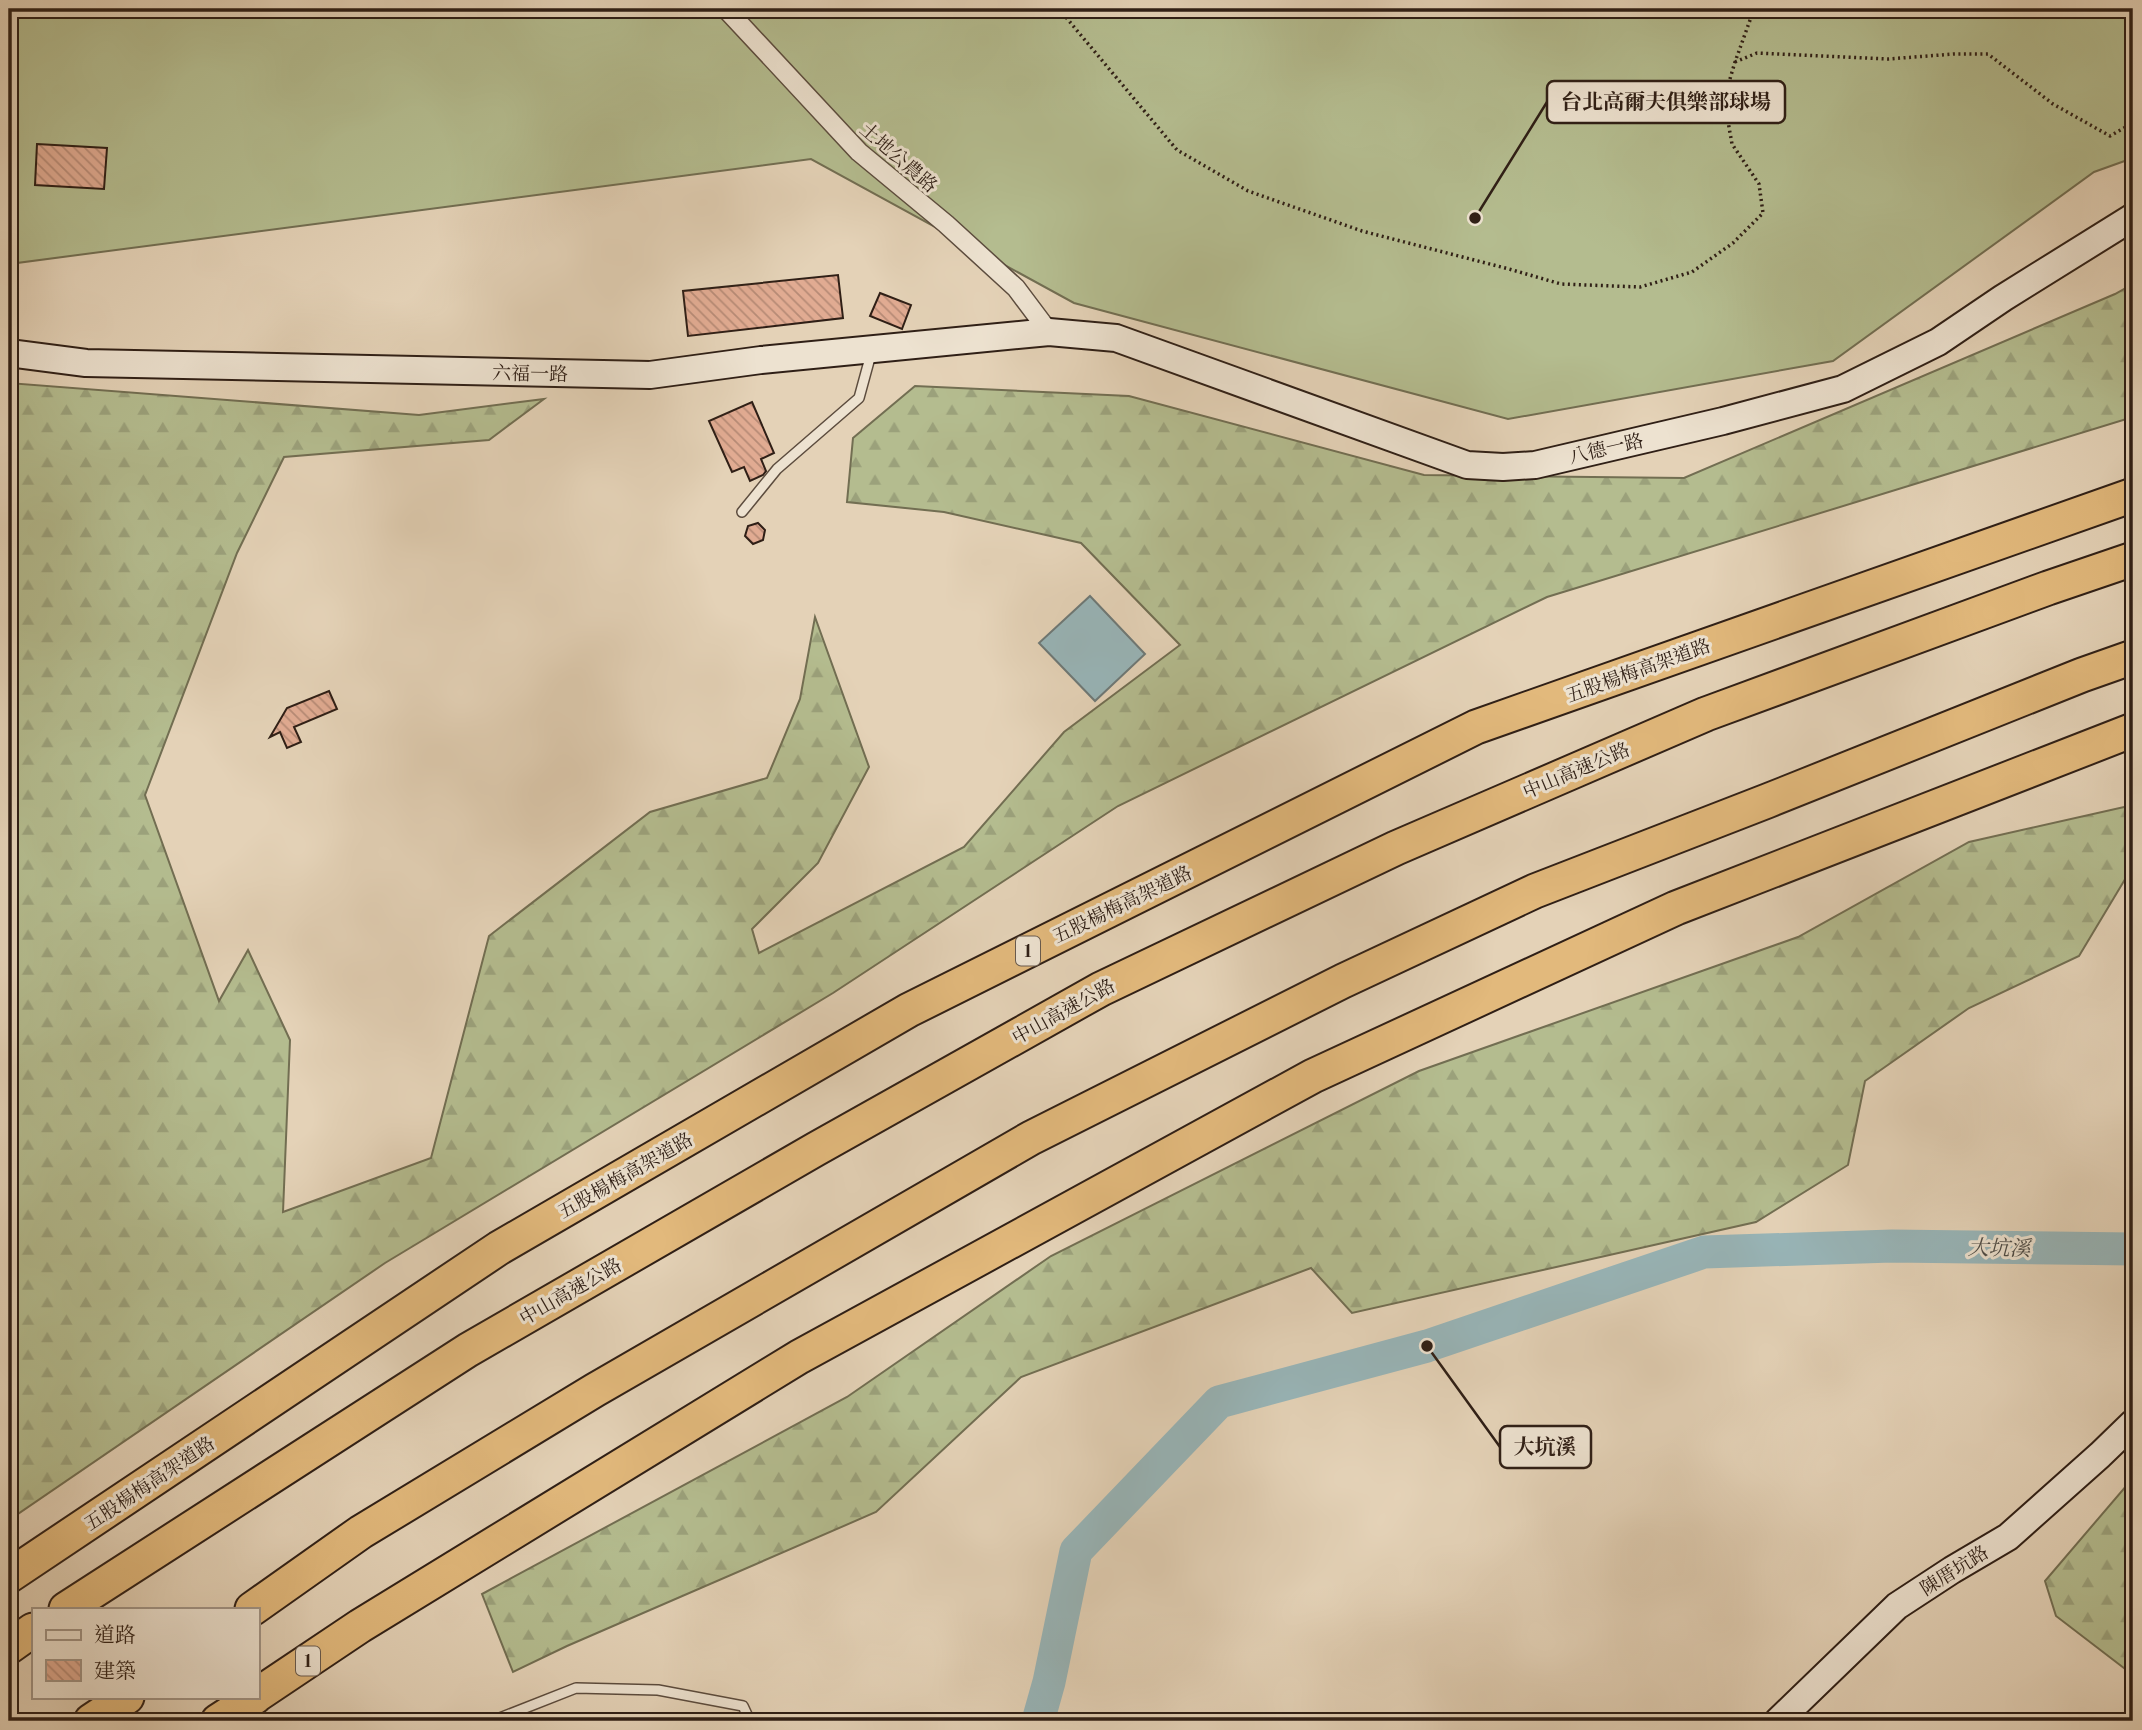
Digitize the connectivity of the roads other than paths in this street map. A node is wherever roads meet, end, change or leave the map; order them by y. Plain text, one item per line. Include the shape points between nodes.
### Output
1 (726, 9) edge
2 (2133, 217) edge
3 (1049, 332) junction
4 (872, 349) junction
5 (9, 353) edge
6 (2133, 495) edge
7 (742, 512) dead end
8 (2133, 559) edge
9 (2133, 657) edge
10 (2133, 730) edge
11 (2133, 1423) edge
12 (9, 1576) edge
13 (68, 1608) edge
14 (253, 1608) edge
15 (32, 1631) edge
16 (9, 1647) edge
17 (259, 1694) edge
18 (126, 1698) edge
19 (253, 1698) edge
20 (92, 1721) edge
21 (218, 1721) edge
22 (492, 1721) edge
23 (750, 1721) edge
24 (1778, 1721) edge

1 - 3 street, 土地公農路 via 859,152 1016,288
2 - 3 street, 八德一路 via 1938,342 1843,389 1535,464 1467,465 1116,338
3 - 4 street, 六福一路
4 - 5 street, 六福一路 via 650,375 86,363
4 - 7 lane via 859,398 776,468
6 - 12 highway, 五股楊梅高架道路 / 1 via 1476,727 909,1010 499,1248
8 - 13 highway, 中山高速公路 via 1706,714 1396,848 1101,989 468,1350
9 - 14 highway via 1535,891 1343,981 1056,1126 595,1390 361,1532
10 - 17 highway, 1 via 1676,908 1313,1076 799,1357 359,1626
11 - 24 street, 陳厝坑路 via 2008,1537 1897,1606
15 - 16 highway
18 - 20 highway
19 - 21 highway, 1
22 - 23 lane via 576,1689 658,1690 743,1706

